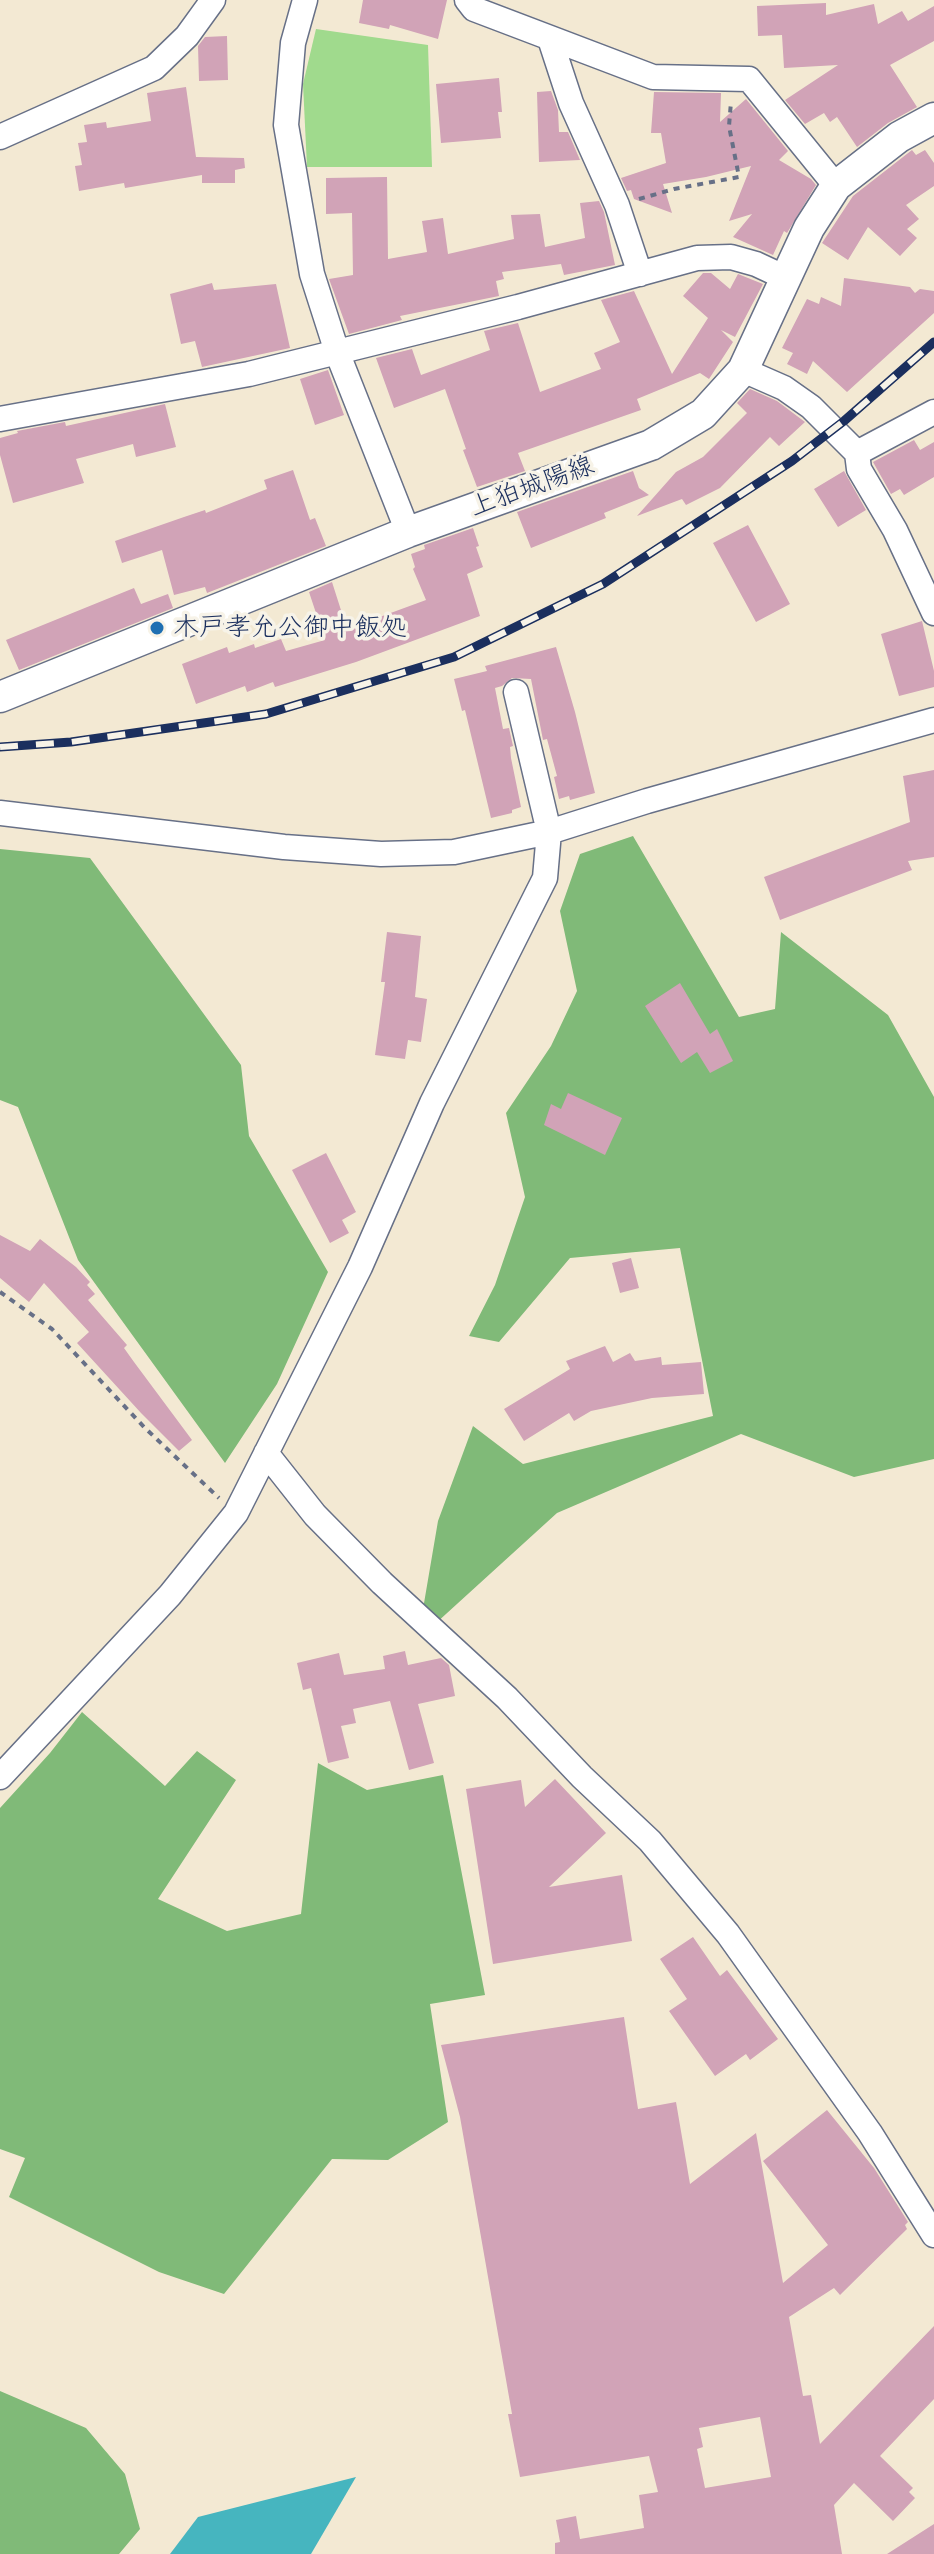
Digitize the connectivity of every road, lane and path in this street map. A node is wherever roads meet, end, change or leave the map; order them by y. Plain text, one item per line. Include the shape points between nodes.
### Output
1 (213, 0) edge
2 (305, 0) edge
3 (467, 0) edge
4 (550, 39) junction
5 (733, 79) junction
6 (934, 118) edge
7 (0, 137) edge
8 (836, 186) junction
9 (617, 205) junction
10 (640, 274) junction
11 (786, 278) junction
12 (337, 352) junction
13 (743, 370) junction
14 (934, 412) edge
15 (0, 419) edge
16 (857, 453) junction
17 (408, 532) junction
18 (934, 613) edge
19 (516, 692) dead end
20 (0, 697) edge
21 (934, 720) edge
22 (0, 813) edge
23 (549, 832) junction
24 (0, 1292) edge
25 (266, 1453) junction
26 (236, 1513) junction
27 (0, 1777) edge
28 (934, 2235) edge

1 - 7 street via 154,68
2 - 12 street via 293,43 286,125 312,274
3 - 4 street via 474,9
4 - 5 street via 653,77
4 - 9 street via 571,103
5 - 8 street via 749,79
5 - 9 path via 729,126 739,177
6 - 8 main road, 上狛城陽線 via 899,137
8 - 11 main road, 上狛城陽線
9 - 10 street
10 - 11 street via 697,258 731,257
10 - 12 street
11 - 13 main road, 上狛城陽線
12 - 15 street via 249,374
12 - 17 street
13 - 16 street via 802,401
13 - 17 main road, 上狛城陽線 via 703,414 651,445
14 - 16 street
16 - 18 street via 859,469
17 - 20 main road, 上狛城陽線
19 - 23 street
21 - 23 street
22 - 23 street via 381,854 454,852
23 - 25 street via 545,878
24 - 26 path via 52,1329 144,1427
25 - 26 street
25 - 28 street via 315,1515 650,1841 728,1934 870,2133
26 - 27 street via 170,1595

